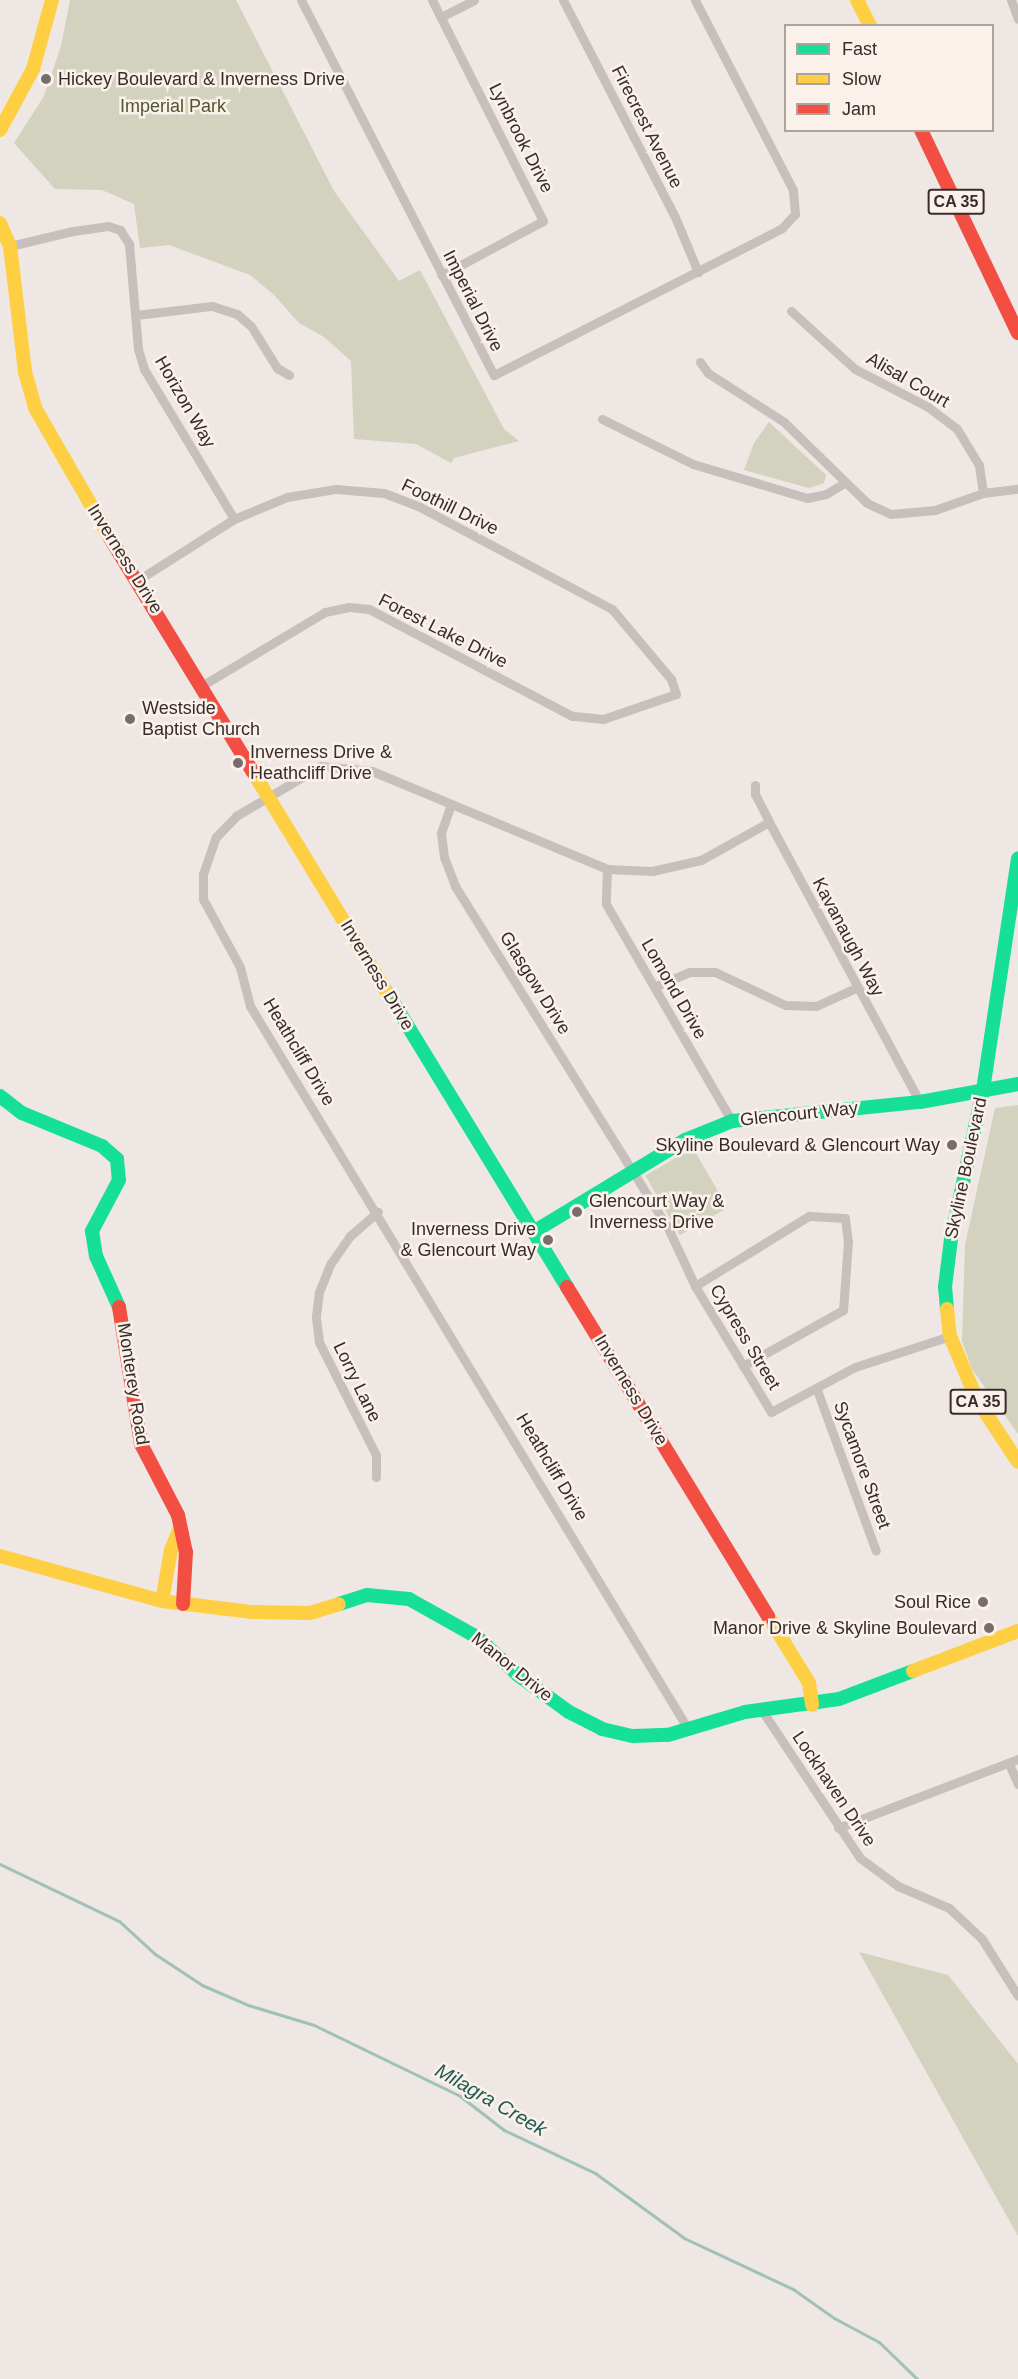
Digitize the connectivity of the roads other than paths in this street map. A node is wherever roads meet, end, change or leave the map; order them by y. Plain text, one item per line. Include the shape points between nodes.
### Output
1 (52, 0) edge
2 (301, 0) edge
3 (432, 0) edge
4 (474, 0) edge
5 (563, 0) edge
6 (695, 0) edge
7 (857, 0) edge
8 (1011, 0) edge
9 (441, 17) junction
10 (1018, 19) edge
11 (869, 24) edge
12 (0, 130) edge
13 (922, 132) edge
14 (0, 223) edge
15 (10, 246) junction
16 (699, 272) junction
17 (442, 275) junction
18 (791, 310) dead end
19 (136, 315) junction
20 (1018, 333) edge
21 (700, 362) dead end
22 (289, 375) dead end
23 (602, 419) dead end
24 (844, 483) junction
25 (1018, 489) edge
26 (983, 493) junction
27 (234, 519) junction
28 (138, 580) junction
29 (203, 685) junction
30 (676, 694) joint
31 (755, 785) dead end
32 (267, 795) junction
33 (451, 804) junction
34 (769, 822) junction
35 (1018, 859) edge
36 (607, 869) junction
37 (654, 987) junction
38 (856, 988) junction
39 (1018, 1084) edge
40 (983, 1090) junction
41 (0, 1096) edge
42 (920, 1102) junction
43 (732, 1121) junction
44 (633, 1170) junction
45 (378, 1212) junction
46 (535, 1231) junction
47 (695, 1286) junction
48 (950, 1336) junction
49 (743, 1366) junction
50 (816, 1390) junction
51 (1018, 1462) edge
52 (376, 1477) dead end
53 (180, 1530) junction
54 (876, 1551) dead end
55 (0, 1556) edge
56 (162, 1601) junction
57 (183, 1604) junction
58 (1018, 1631) edge
59 (812, 1705) junction
60 (761, 1709) junction
61 (688, 1729) junction
62 (1018, 1759) edge
63 (1009, 1764) junction
64 (1018, 1784) edge
65 (838, 1828) junction
66 (1018, 1996) edge

1 - 12 street via 33,69
2 - 17 street, Imperial Drive
3 - 9 street, Lynbrook Drive
4 - 9 street
5 - 16 street, Firecrest Avenue via 675,217
6 - 16 street, Imperial Drive via 793,190 795,214 782,228
7 - 11 street
8 - 10 street
9 - 17 street, Lynbrook Drive via 543,221
13 - 20 street, CA 35
14 - 15 street, Inverness Drive
15 - 19 street, Horizon Way via 73,231 108,226 120,230 129,244
15 - 28 street, Inverness Drive via 25,372 35,408
16 - 17 street, Imperial Drive via 494,375
18 - 26 street, Alisal Court via 855,369 928,407 957,429 978,465
19 - 22 street via 212,306 237,314 251,326 277,368
19 - 27 street, Horizon Way via 144,369
21 - 24 street via 708,373 784,422
23 - 24 street via 693,464 807,498 826,494
24 - 26 street via 867,503 891,514 935,510
25 - 26 street
27 - 28 street, Foothill Drive
27 - 30 street, Foothill Drive via 287,497 336,489 384,493 420,507 612,609 671,679
28 - 29 street, Inverness Drive
29 - 30 street, Forest Lake Drive via 325,612 349,607 369,609 572,717 603,719
29 - 32 street, Inverness Drive
31 - 34 street, Kavanaugh Way via 755,794
32 - 33 street, Heathcliff Drive via 321,766 348,766 372,771
32 - 45 street, Heathcliff Drive via 236,816 216,837 203,874 203,899 240,967 250,1006
32 - 46 street, Inverness Drive
33 - 36 street, Heathcliff Drive
33 - 44 street, Glasgow Drive via 441,833 444,857 455,886
34 - 36 street, Heathcliff Drive via 701,860 652,871
34 - 38 street, Kavanaugh Way
35 - 40 street, Skyline Boulevard / CA 35
36 - 37 street, Lomond Drive via 606,904
37 - 38 street via 690,972 716,972 785,1005 816,1006
37 - 43 street, Lomond Drive
38 - 42 street, Kavanaugh Way
39 - 40 street, Glencourt Way
40 - 42 street, Glencourt Way
40 - 48 street, Skyline Boulevard / CA 35 via 946,1272
41 - 53 street, Monterey Road via 22,1113 102,1146 117,1159 119,1180 92,1231 96,1256 122,1312 145,1458 175,1503
42 - 43 street, Glencourt Way
43 - 44 street, Glencourt Way via 685,1140
44 - 46 street, Glencourt Way
44 - 47 street, Cypress Street via 668,1228
45 - 52 street, Lorry Lane via 350,1236 331,1263 319,1292 316,1316 319,1341 376,1455
45 - 61 street, Heathcliff Drive
46 - 59 street, Inverness Drive via 809,1683
47 - 49 street, Cypress Street
47 - 49 street via 810,1216 845,1218 848,1241 843,1310
48 - 50 street, Cypress Street via 855,1367
48 - 51 street, Skyline Boulevard / CA 35 via 977,1400
49 - 50 street, Cypress Street via 771,1412
50 - 54 street, Sycamore Street
53 - 56 street via 171,1550
53 - 57 street, Monterey Road via 186,1552
55 - 56 street, Manor Drive
56 - 57 street, Manor Drive
57 - 61 street, Manor Drive via 289,1614 310,1613 367,1595 395,1595 463,1627 535,1688 602,1729 651,1737
58 - 59 street, Manor Drive via 839,1699
59 - 60 street, Manor Drive
60 - 61 street, Manor Drive
60 - 65 street, Lockhaven Drive
62 - 63 street
63 - 64 street
63 - 65 street
65 - 66 street, Lockhaven Drive via 860,1858 897,1886 949,1908 982,1939

